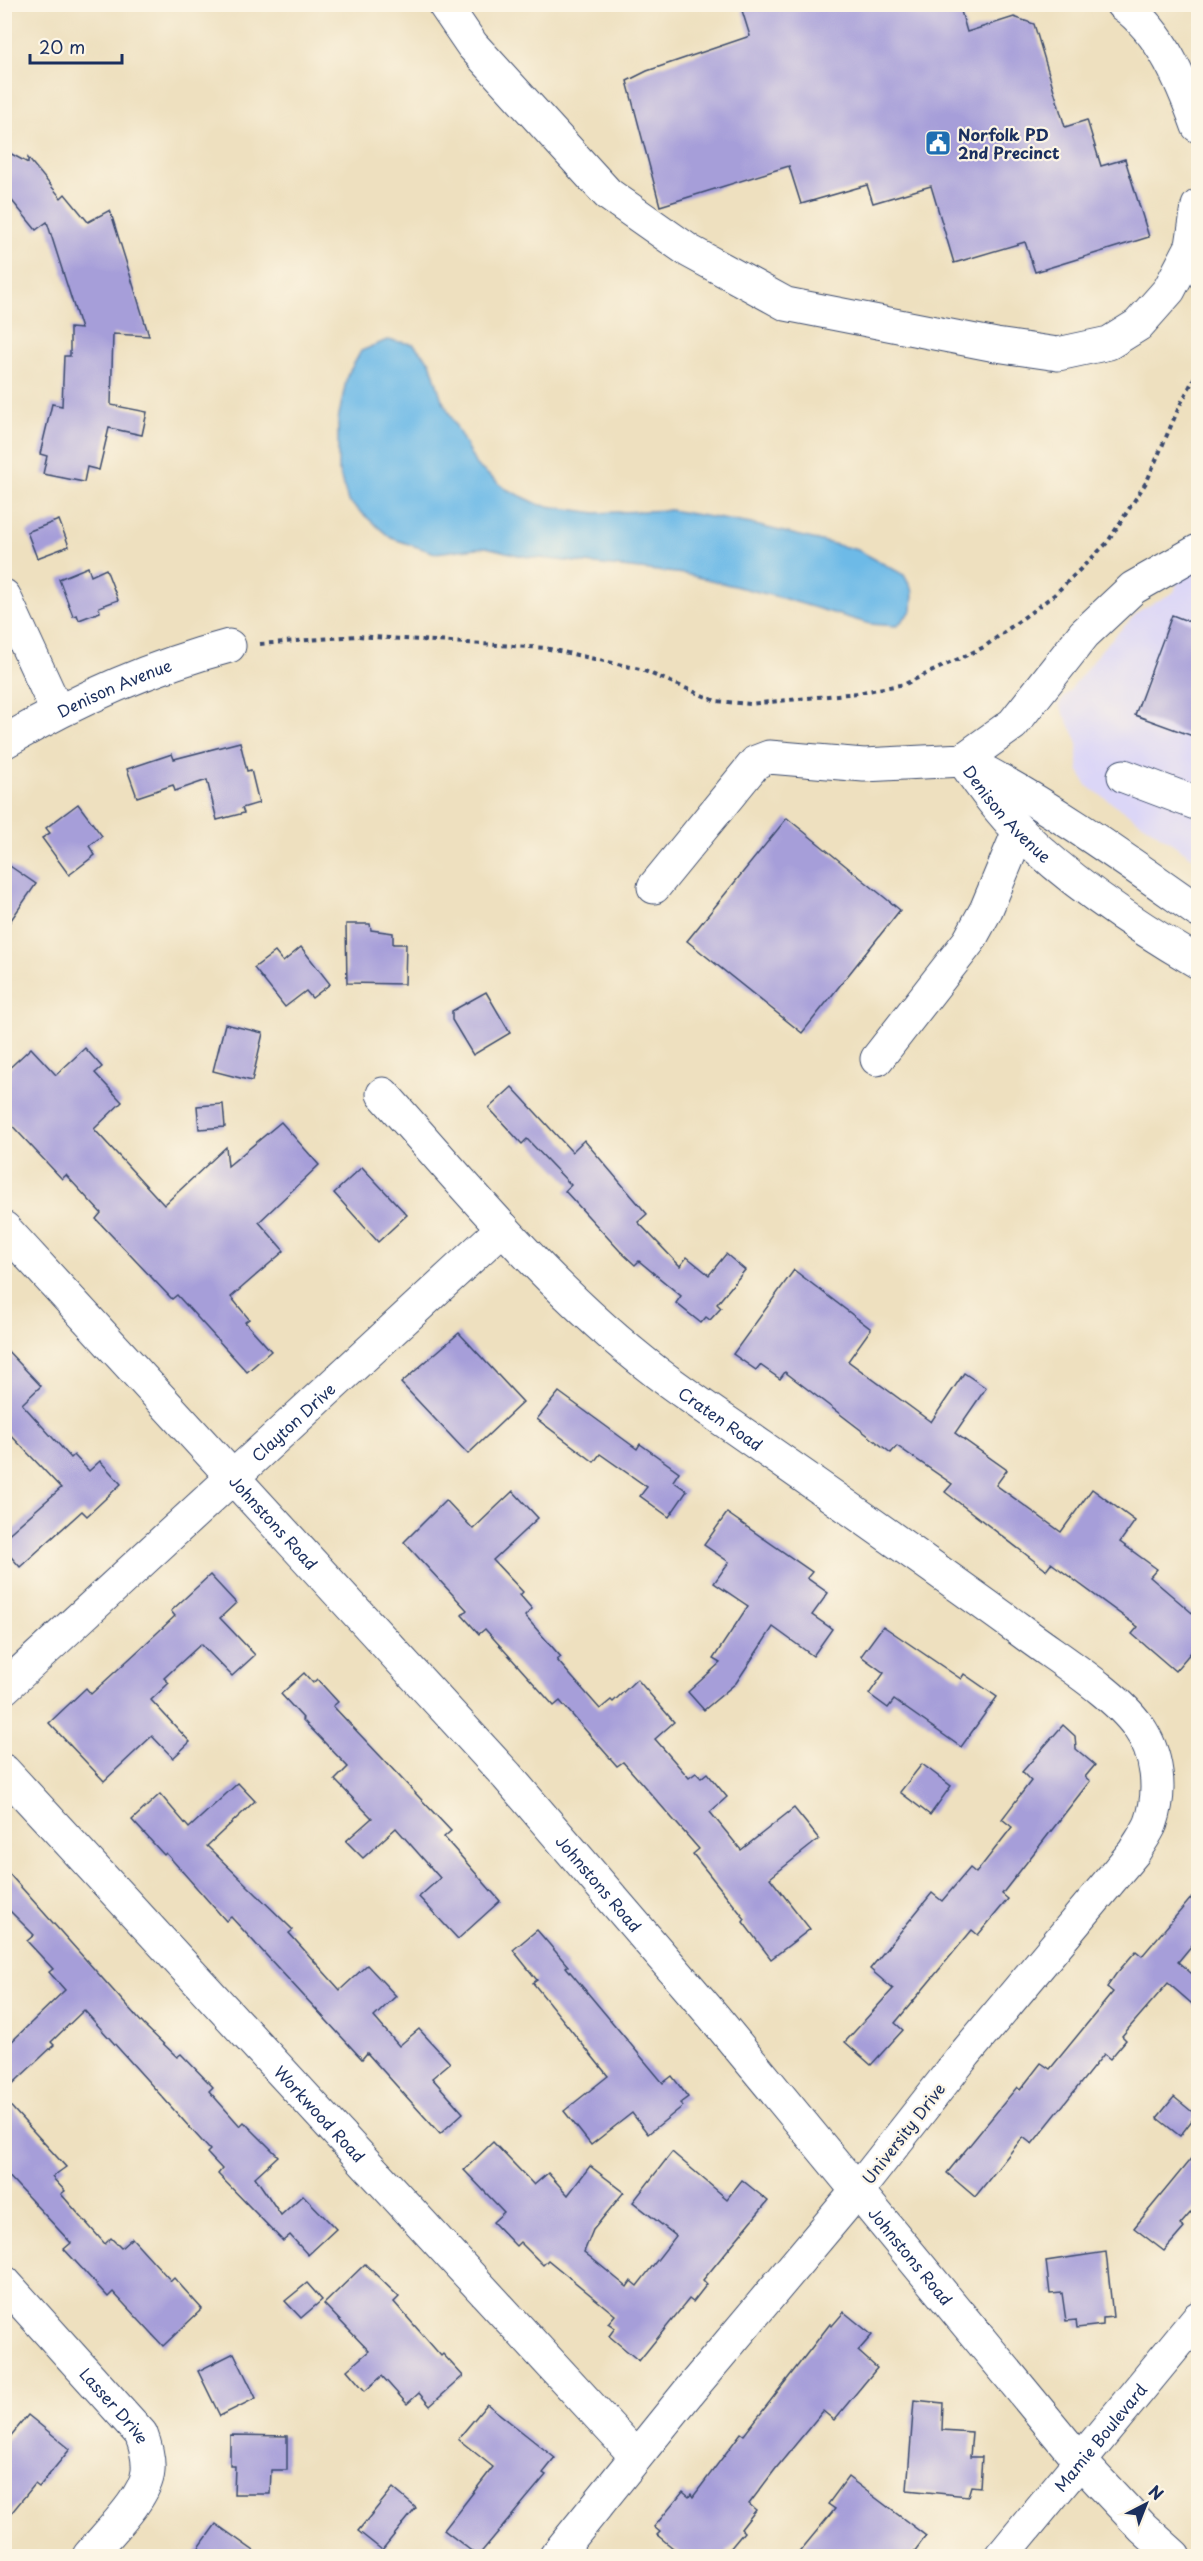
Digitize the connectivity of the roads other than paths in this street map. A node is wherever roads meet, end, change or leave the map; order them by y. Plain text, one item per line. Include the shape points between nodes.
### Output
1 (444, 4) edge
2 (1122, 4) edge
3 (1198, 126) edge
4 (1198, 206) edge
5 (1198, 551) edge
6 (4, 596) edge
7 (229, 646) road end
8 (57, 711) junction
9 (4, 742) edge
10 (963, 760) junction
11 (1124, 776) dead end
12 (1198, 804) edge
13 (1019, 831) junction
14 (654, 887) dead end
15 (1198, 911) edge
16 (1198, 962) edge
17 (878, 1059) dead end
18 (383, 1094) dead end
19 (4, 1228) edge
20 (502, 1228) junction
21 (234, 1477) junction
22 (4, 1688) edge
23 (1102, 1692) joint
24 (4, 1772) edge
25 (858, 2190) junction
26 (4, 2282) edge
27 (1198, 2318) edge
28 (636, 2456) junction
29 (1080, 2461) junction
30 (94, 2550) edge
31 (556, 2556) edge
32 (1002, 2556) edge
33 (1174, 2556) edge

1 - 4 street via 471,45 608,194 689,251 786,304 1058,354 1109,343 1138,325 1169,290 1192,246
2 - 3 street via 1147,27 1167,57
5 - 10 street via 1133,588 1084,634 1013,724
6 - 8 street
7 - 8 street, Denison Avenue via 146,671
8 - 9 street, Denison Avenue
10 - 13 street, Denison Avenue
10 - 14 street via 864,765 769,757 756,762
10 - 15 street, Denison Avenue via 1077,825
11 - 12 street
13 - 16 street, Denison Avenue via 1061,870
13 - 17 street via 969,941
18 - 20 street, Craten Road
19 - 21 street, Johnstons Road
20 - 21 street, Clayton Drive
20 - 23 street, Craten Road via 597,1325 658,1373
21 - 22 street, Clayton Drive
21 - 25 street, Johnstons Road via 507,1776
23 - 25 street, University Drive via 1129,1715 1149,1746 1157,1772 1157,1798 1150,1825 1134,1852 965,2054
24 - 28 street, Workwood Road
25 - 28 street, University Drive
25 - 29 street, Johnstons Road
26 - 30 street, Lasser Drive via 141,2434 148,2454 148,2474 141,2493
27 - 29 street, Mamie Boulevard
28 - 31 street, University Drive
29 - 32 street, Mamie Boulevard
29 - 33 street, Johnstons Road

